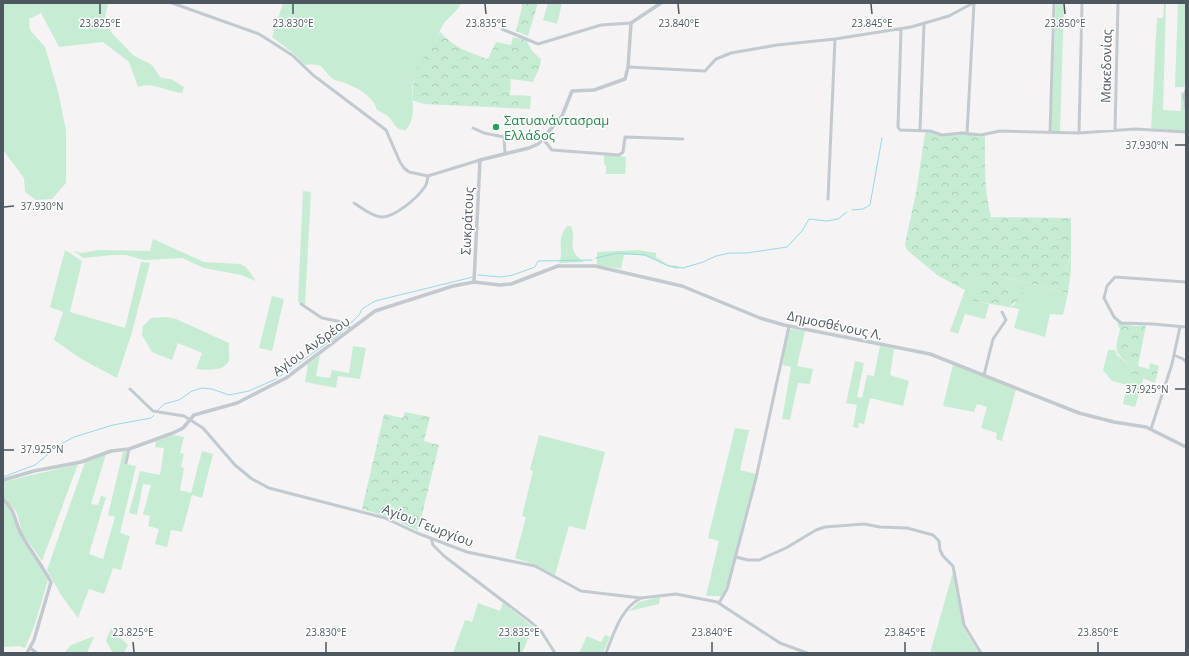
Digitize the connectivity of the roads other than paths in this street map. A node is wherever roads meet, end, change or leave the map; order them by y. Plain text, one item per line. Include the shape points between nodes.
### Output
1 (172, 3) edge
2 (661, 3) edge
3 (973, 3) edge
4 (1054, 3) edge
5 (1082, 3) edge
6 (1118, 3) edge
7 (631, 23) junction
8 (924, 24) junction
9 (901, 28) junction
10 (502, 29) dead end
11 (835, 39) junction
12 (628, 67) junction
13 (1186, 90) edge
14 (1186, 108) edge
15 (473, 128) dead end
16 (920, 130) junction
17 (1115, 130) junction
18 (1186, 132) edge
19 (1050, 133) junction
20 (1079, 133) junction
21 (967, 134) junction
22 (542, 139) junction
23 (683, 139) dead end
24 (504, 153) junction
25 (480, 160) junction
26 (428, 176) junction
27 (828, 199) dead end
28 (354, 203) dead end
29 (474, 282) junction
30 (1186, 282) edge
31 (301, 304) dead end
32 (1002, 312) dead end
33 (789, 326) junction
34 (1180, 327) junction
35 (1186, 327) edge
36 (350, 329) junction
37 (1174, 355) junction
38 (1186, 362) edge
39 (984, 375) junction
40 (130, 389) dead end
41 (189, 419) junction
42 (1151, 429) junction
43 (1186, 447) edge
44 (129, 449) junction
45 (126, 463) dead end
46 (3, 480) edge
47 (3, 499) edge
48 (431, 538) junction
49 (736, 557) junction
50 (641, 598) junction
51 (719, 603) junction
52 (30, 648) junction
53 (26, 653) edge
54 (37, 653) edge
55 (555, 653) edge
56 (606, 653) edge
57 (807, 653) edge
58 (981, 653) edge

1 - 26 street via 259,34 281,47 313,75 386,130 404,168 416,175
2 - 7 street
3 - 8 street via 949,16
3 - 21 street
4 - 19 street
5 - 20 street
6 - 17 street, Μακεδονίας
7 - 10 street via 601,25 538,44
7 - 12 street
8 - 9 street
8 - 16 street
9 - 11 street
9 - 16 street via 898,129
11 - 12 street via 731,53 716,60 705,72
11 - 27 street
12 - 22 street via 625,79 620,82 594,90 572,91 562,116
13 - 14 street
15 - 24 street via 504,137
16 - 21 street via 930,130 942,135
17 - 18 street
17 - 20 street
19 - 20 street
19 - 21 street via 1000,131 981,135
22 - 23 street via 552,150 619,155 623,152 625,137
22 - 24 street via 529,148
24 - 25 street
25 - 26 street
25 - 29 street, Σωκράτους
26 - 28 street via 423,190 402,209 390,215 376,216
29 - 33 street, Δημοσθένους Λ. via 511,284 558,266 595,266 682,286 760,318
29 - 36 street, Αγίου Ανδρέου via 395,303 372,313
30 - 34 street via 1115,277 1106,286 1104,295 1114,317 1121,323
31 - 36 street via 322,318 342,322
32 - 39 street via 1006,320 993,339
33 - 39 street, Δημοσθένους Λ. via 930,354
33 - 49 street
34 - 35 street
34 - 37 street
36 - 41 street, Αγίου Ανδρέου via 298,371 274,385 237,403
37 - 38 street
37 - 42 street
39 - 42 street, Δημοσθένους Λ. via 1079,413
40 - 41 street, Αγίου Γεωργίου via 153,412
41 - 44 street, Αγίου Ανδρέου via 187,424 178,430
41 - 48 street, Αγίου Γεωργίου via 203,428 236,465 260,484 329,505 385,518
42 - 43 street, Δημοσθένους Λ.
44 - 45 street
44 - 46 street, Αγίου Ανδρέου via 111,451 81,462
47 - 52 street via 12,509 22,534 50,582
48 - 50 street, Αγίου Γεωργίου via 469,552 535,566 581,591
48 - 55 street via 433,545 444,556 541,631
49 - 51 street via 727,589
49 - 58 street via 759,560 825,527 864,524 907,528 933,535 938,537 943,556 953,566 964,625
50 - 51 street, Αγίου Γεωργίου via 676,594
50 - 56 street via 632,603 625,612
51 - 57 street, Αγίου Γεωργίου via 780,643
52 - 53 street
52 - 54 street

